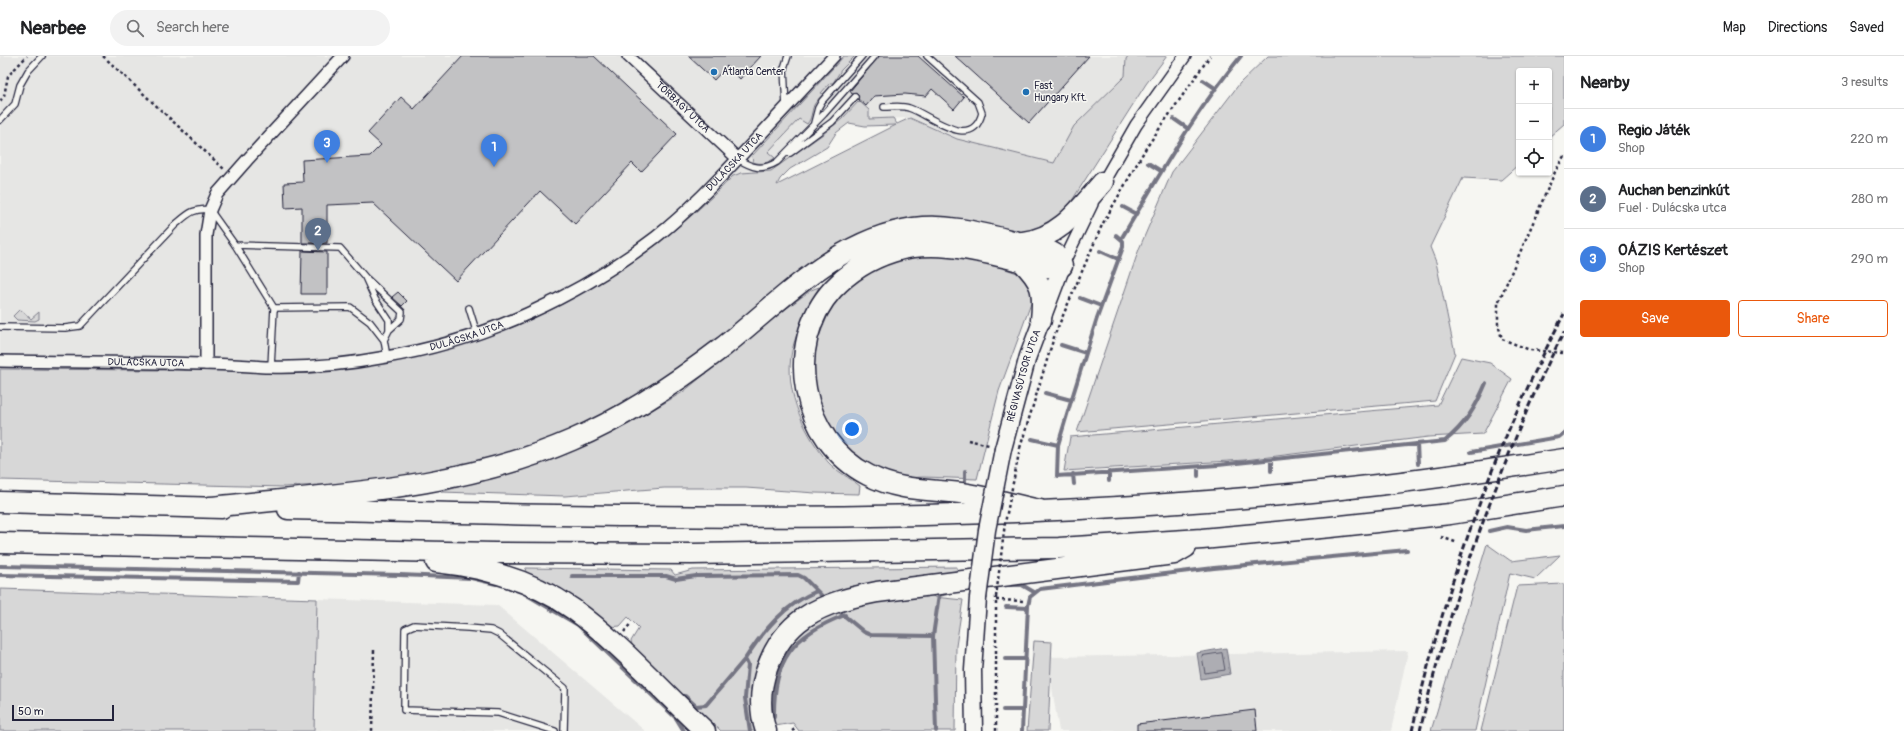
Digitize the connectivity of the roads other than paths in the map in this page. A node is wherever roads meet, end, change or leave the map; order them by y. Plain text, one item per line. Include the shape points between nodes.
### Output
1 (42, 56) edge
2 (343, 56) edge
3 (628, 56) edge
4 (788, 56) edge
5 (834, 56) edge
6 (862, 56) edge
7 (875, 56) edge
8 (927, 56) edge
9 (1185, 56) edge
10 (855, 97) dead end
11 (884, 107) dead end
12 (786, 108) junction
13 (0, 120) edge
14 (814, 124) junction
15 (738, 159) junction
16 (777, 162) junction
17 (1103, 182) junction
18 (210, 210) junction
19 (235, 245) junction
20 (1020, 252) junction
21 (1062, 266) junction
22 (365, 277) junction
23 (274, 308) junction
24 (469, 308) dead end
25 (1041, 320) junction
26 (0, 327) edge
27 (389, 330) junction
28 (477, 334) junction
29 (384, 340) junction
30 (387, 357) junction
31 (0, 361) edge
32 (206, 364) junction
33 (271, 367) junction
34 (1564, 459) edge
35 (1564, 496) edge
36 (0, 502) edge
37 (210, 508) junction
38 (1040, 510) junction
39 (1202, 539) junction
40 (0, 543) edge
41 (297, 549) junction
42 (555, 731) edge
43 (564, 731) edge
44 (705, 731) edge
45 (766, 731) edge
46 (974, 731) edge

1 - 13 lane via 28,71 20,85 15,104
2 - 18 street via 217,194
3 - 15 street, TORBÁGY UTCA
4 - 12 lane via 784,68
5 - 12 street, DULÁCSKA UTCA
6 - 14 lane via 822,101
7 - 14 lane
8 - 11 lane via 978,102 982,113 977,124 966,130 955,130 907,107
9 - 17 street, RÉGIVASÚTSOR UTCA via 1136,125
10 - 16 lane via 832,122
12 - 15 street, DULÁCSKA UTCA
14 - 16 lane
15 - 16 lane via 757,168 771,166
15 - 28 street, DULÁCSKA UTCA via 712,188 634,253 542,307
17 - 20 highway via 1066,223 1054,233
17 - 21 street, RÉGIVASÚTSOR UTCA
18 - 19 lane
18 - 26 lane via 200,208 184,218 80,326
18 - 32 street via 206,235
19 - 22 lane via 340,248
19 - 23 lane
20 - 21 highway via 1050,250 1059,258
20 - 25 highway via 1041,287
20 - 37 highway via 963,230 942,227 916,228 874,238 850,249 821,268 682,377 602,427 530,457 476,473 414,485
20 - 38 highway via 935,246 912,247 873,258 859,266 833,289 820,307 810,329 803,374 813,418 824,437 850,464 868,475 896,486 922,491 968,494
21 - 25 street, RÉGIVASÚTSOR UTCA
22 - 27 lane via 375,299 390,320
22 - 27 lane via 402,312 400,319
23 - 29 lane via 350,308 370,322
23 - 33 lane
24 - 28 lane
25 - 46 street, RÉGIVASÚTSOR UTCA, bridge via 996,447 978,598 973,670
27 - 29 lane
28 - 30 street, DULÁCSKA UTCA
29 - 30 lane
30 - 33 street, DULÁCSKA UTCA via 319,365
31 - 32 street, DULÁCSKA UTCA
32 - 33 street, DULÁCSKA UTCA
34 - 38 highway via 1320,491 1204,501
35 - 39 highway via 1450,514
36 - 37 highway
37 - 38 highway via 690,517 924,515
39 - 41 highway via 1060,548 692,554
39 - 45 highway via 1174,554 890,590 856,596 827,606 805,617 791,629 771,657 761,703
40 - 41 highway
41 - 44 highway via 444,563 474,568 520,581 572,609 596,628
42 - 43 lane via 498,713 404,710 405,629 414,625 491,630 499,634 565,688

